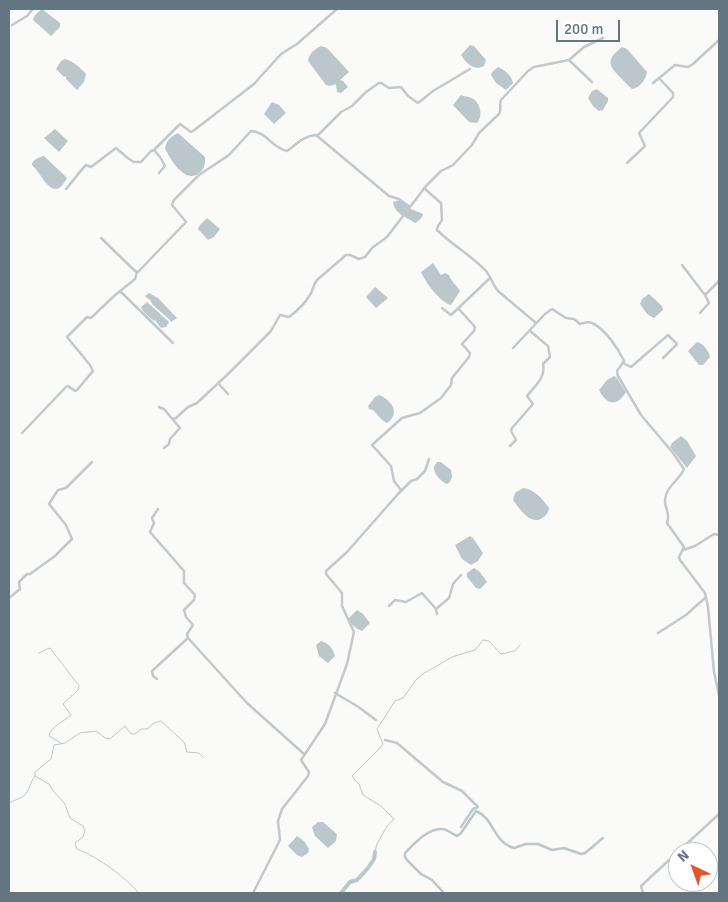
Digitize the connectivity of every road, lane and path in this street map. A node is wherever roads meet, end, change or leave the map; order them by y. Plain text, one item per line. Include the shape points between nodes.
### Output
1 (33, 9) edge
2 (337, 9) edge
3 (12, 25) dead end
4 (603, 38) dead end
5 (719, 40) edge
6 (569, 60) junction
7 (470, 70) dead end
8 (659, 78) junction
9 (592, 82) dead end
10 (653, 83) dead end
11 (317, 136) junction
12 (154, 150) junction
13 (626, 163) dead end
14 (159, 173) dead end
15 (424, 188) junction
16 (66, 189) dead end
17 (410, 207) junction
18 (101, 238) dead end
19 (682, 265) dead end
20 (136, 272) junction
21 (490, 279) junction
22 (719, 281) edge
23 (121, 292) junction
24 (705, 295) junction
25 (442, 308) dead end
26 (458, 308) junction
27 (700, 313) dead end
28 (536, 323) junction
29 (529, 330) junction
30 (173, 343) dead end
31 (513, 348) dead end
32 (664, 358) dead end
33 (624, 363) junction
34 (218, 383) junction
35 (228, 394) dead end
36 (159, 407) dead end
37 (173, 419) junction
38 (22, 433) dead end
39 (510, 446) dead end
40 (164, 448) dead end
41 (430, 460) dead end
42 (92, 462) dead end
43 (402, 490) junction
44 (158, 509) dead end
45 (719, 535) edge
46 (683, 550) junction
47 (461, 575) dead end
48 (706, 597) junction
49 (9, 598) edge
50 (389, 606) dead end
51 (436, 609) junction
52 (437, 614) dead end
53 (658, 633) dead end
54 (188, 638) junction
55 (157, 679) dead end
56 (335, 693) junction
57 (719, 695) edge
58 (376, 720) dead end
59 (385, 740) dead end
60 (304, 754) junction
61 (719, 814) edge
62 (462, 827) dead end
63 (253, 893) edge
64 (643, 893) edge

1 - 3 street
2 - 12 street via 281,54 254,84 193,131 180,124
4 - 6 street
5 - 8 street via 693,64 688,67 675,65
6 - 9 street
6 - 15 street via 544,64 528,71 501,100 499,114 479,133 472,145
7 - 11 street via 433,90 418,103 401,87 388,88 378,83 337,115
8 - 10 street
8 - 13 street via 673,93 672,97 639,133 645,146
11 - 17 street via 389,196
11 - 20 street via 308,136 287,151 275,146 263,134 251,131 229,155 199,175 174,200 172,205 186,222
12 - 14 street via 165,166
12 - 16 street via 141,162 134,162 116,148 96,165 86,165
15 - 17 street
15 - 21 street via 441,204 442,220 437,230 486,271
17 - 34 street via 388,237 365,257 359,259 346,255 324,274 302,305 290,316 280,315 270,331
18 - 20 street
19 - 24 street
20 - 23 street via 135,279
21 - 26 street
21 - 28 street via 498,291
22 - 24 street
23 - 30 street
23 - 38 street via 67,337 93,370 77,390 66,387
24 - 27 street via 709,303
25 - 26 street via 451,315
26 - 43 street via 475,327 462,344 470,353 469,357 452,378 451,386 420,413 402,418 372,445 391,466 394,481
28 - 29 street
28 - 33 street via 552,309 580,324 591,322 614,344
29 - 31 street
29 - 39 street via 548,346 550,357 543,364 539,383 527,396 533,404 512,428 516,440
32 - 33 street via 676,344 668,335 632,367
33 - 46 street via 617,371 618,376 641,415 684,469 670,486 664,501 669,513 667,522
34 - 35 street
34 - 37 street
36 - 37 street
37 - 40 street via 180,430
41 - 43 street via 425,471
42 - 49 street via 66,488 58,490 50,504 72,539 18,582 20,589
43 - 56 street via 326,571 342,593 342,606 354,632 347,664
44 - 54 street via 152,518 154,523 150,532 184,571 184,583 195,595 184,610 193,625
45 - 46 street via 714,534
46 - 48 street via 680,560
47 - 51 street via 453,584 449,598
48 - 53 street
48 - 57 street
50 - 51 street via 396,600 406,602 422,593
51 - 52 street
54 - 55 street via 152,671
54 - 60 street via 247,703
56 - 58 street
56 - 60 street via 325,724
59 - 62 street via 397,743 443,782 462,791 474,802 478,807 473,809
60 - 63 street via 301,760 309,772 308,776 282,809 278,821 280,840
61 - 64 street via 641,886

